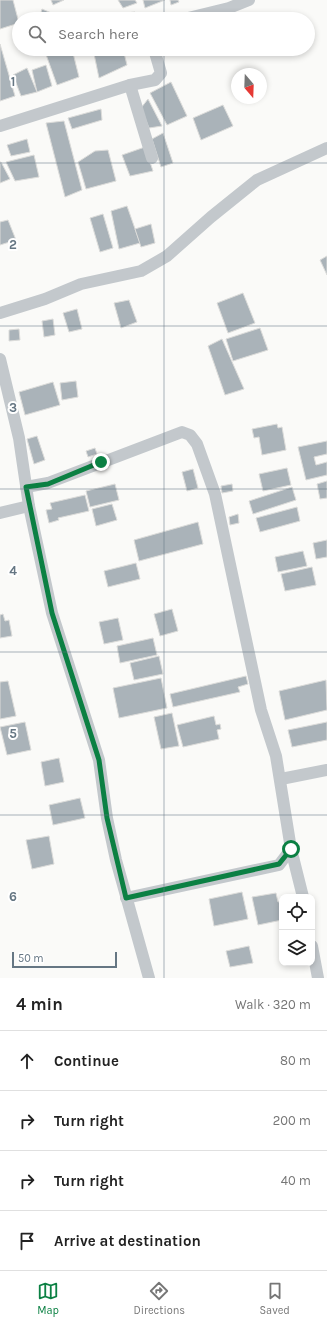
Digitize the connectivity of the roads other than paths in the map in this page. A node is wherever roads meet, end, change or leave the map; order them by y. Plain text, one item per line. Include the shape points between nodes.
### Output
1 (249, 0) edge
2 (213, 12) edge
3 (156, 56) edge
4 (130, 85) junction
5 (0, 126) edge
6 (327, 148) edge
7 (152, 158) dead end
8 (0, 313) edge
9 (0, 359) edge
10 (26, 487) junction
11 (29, 506) junction
12 (0, 512) edge
13 (327, 770) edge
14 (281, 779) junction
15 (291, 849) junction
16 (279, 864) junction
17 (296, 872) junction
18 (302, 894) edge
19 (126, 898) junction
20 (315, 962) edge
21 (149, 978) edge
22 (318, 978) edge

1 - 2 street
3 - 4 street via 161,73 155,80
4 - 5 street
4 - 7 street
6 - 8 street via 257,180 167,256 141,271 81,284
9 - 10 street
10 - 11 street
10 - 14 street via 48,484 172,435 182,432 190,435 197,444 215,494 261,710
11 - 12 street
11 - 19 street via 52,613 99,760 107,818
13 - 14 street
14 - 15 street
15 - 16 street
15 - 17 street
16 - 17 street
16 - 19 street
17 - 18 street
19 - 21 street
20 - 22 street

